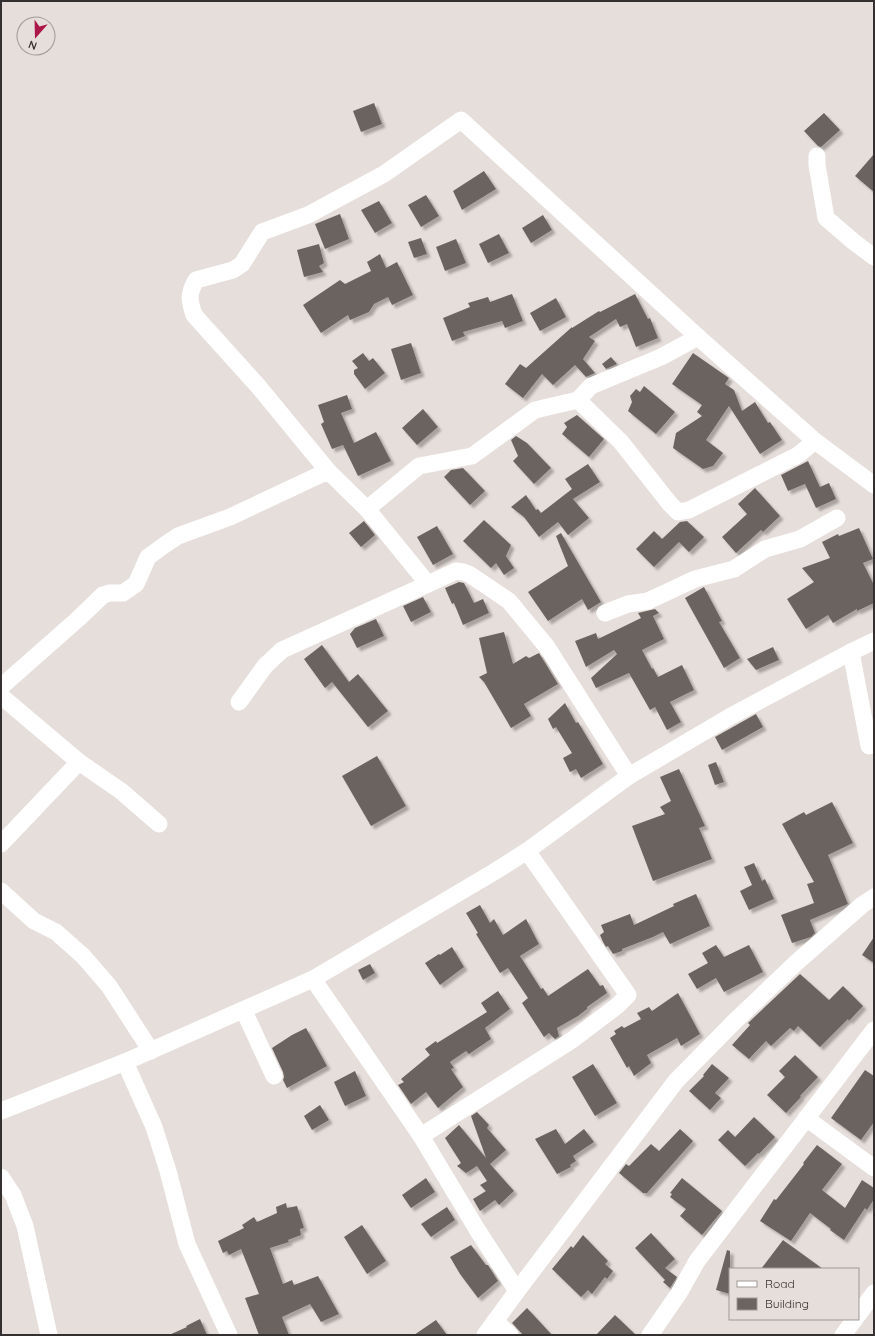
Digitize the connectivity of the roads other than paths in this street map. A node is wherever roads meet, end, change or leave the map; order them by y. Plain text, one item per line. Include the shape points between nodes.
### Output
1 (817, 156) dead end
2 (874, 257) edge
3 (698, 337) junction
4 (578, 400) junction
5 (815, 441) junction
6 (328, 471) junction
7 (874, 485) edge
8 (367, 509) junction
9 (837, 518) dead end
10 (428, 584) junction
11 (605, 614) dead end
12 (874, 641) edge
13 (851, 652) junction
14 (1, 687) edge
15 (1, 696) edge
16 (239, 702) dead end
17 (869, 746) dead end
18 (80, 762) junction
19 (629, 776) junction
20 (159, 824) dead end
21 (1, 844) edge
22 (527, 851) junction
23 (1, 891) edge
24 (874, 897) edge
25 (313, 979) junction
26 (244, 1011) junction
27 (874, 1030) edge
28 (151, 1051) junction
29 (125, 1062) junction
30 (274, 1076) dead end
31 (1, 1110) edge
32 (806, 1118) junction
33 (421, 1136) junction
34 (874, 1168) edge
35 (1, 1177) edge
36 (517, 1291) junction
37 (874, 1293) edge
38 (859, 1314) edge
39 (496, 1320) junction
40 (854, 1320) edge
41 (49, 1335) edge
42 (229, 1335) edge
43 (485, 1335) edge
44 (510, 1335) edge
45 (650, 1335) edge
46 (843, 1335) edge

1 - 2 street via 826,218
3 - 4 street via 661,357 592,386
3 - 5 street
3 - 6 street via 460,120 384,174 308,215 262,232 242,264 233,270 196,280 190,290 190,303 194,315 258,386
4 - 5 street via 621,442 678,512 689,510 798,455
4 - 8 street via 535,410 472,456 419,466
5 - 7 street
6 - 8 street
6 - 14 street via 230,517 178,536 148,557 136,584 123,593 103,594
8 - 10 street
9 - 11 street via 800,539 765,549 734,569 695,578 648,601 628,604
10 - 16 street via 282,650 265,666
10 - 19 street via 456,571 463,572 509,601 547,647
12 - 13 street
13 - 17 street
13 - 19 street via 731,716
15 - 18 street
18 - 20 street via 121,791
18 - 21 street
19 - 22 street
22 - 25 street
22 - 33 street via 628,995 572,1040
23 - 28 street via 34,921 56,932 83,956 109,986
24 - 36 street via 797,962 676,1081
25 - 26 street
25 - 33 street
26 - 28 street
26 - 30 street
27 - 32 street
28 - 29 street
29 - 31 street
29 - 42 street via 154,1127 187,1244
32 - 34 street
32 - 45 street via 697,1261
33 - 36 street
35 - 41 street via 13,1195 25,1226
36 - 39 street
37 - 38 street
39 - 43 street
39 - 44 street
40 - 46 street

